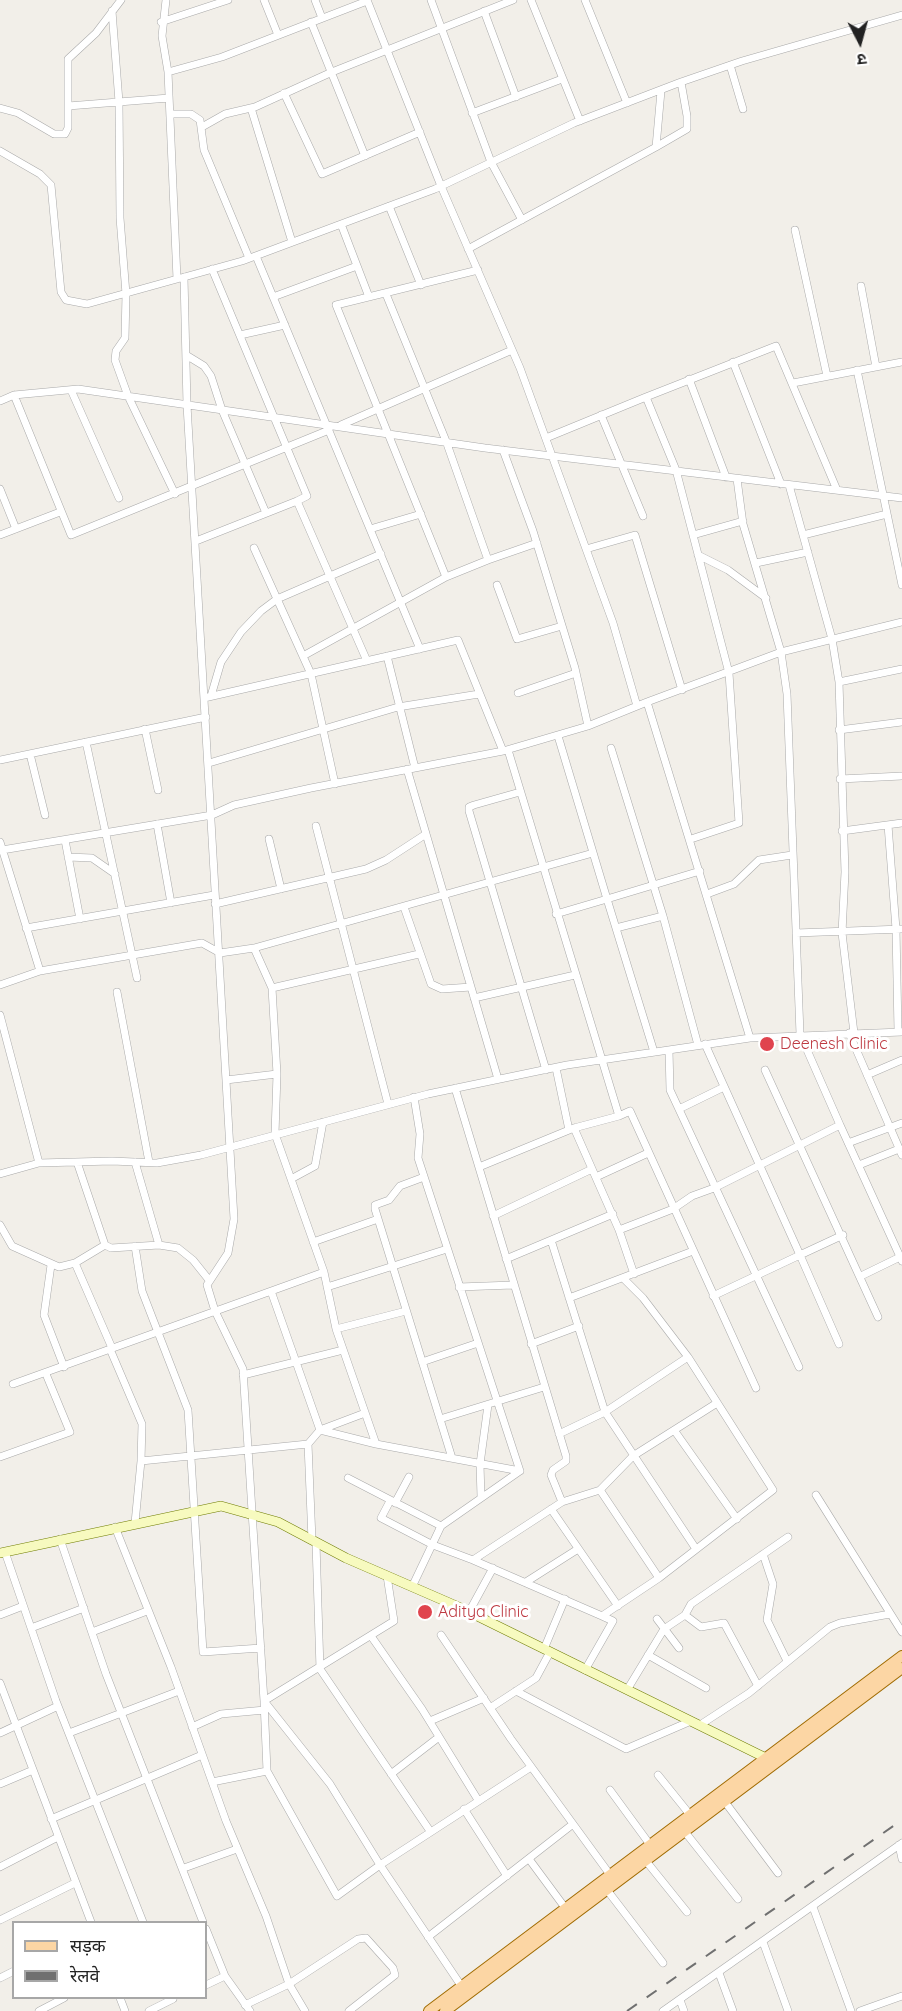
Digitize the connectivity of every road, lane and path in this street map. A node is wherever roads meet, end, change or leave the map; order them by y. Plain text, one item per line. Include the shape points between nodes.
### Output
1 (121, 0) edge
2 (166, 0) edge
3 (228, 0) edge
4 (264, 0) edge
5 (315, 0) edge
6 (367, 0) edge
7 (431, 0) edge
8 (513, 0) edge
9 (531, 0) edge
10 (585, 0) edge
11 (208, 3) edge
12 (112, 11) junction
13 (484, 11) junction
14 (902, 15) edge
15 (322, 18) junction
16 (161, 22) junction
17 (311, 22) junction
18 (440, 28) junction
19 (278, 35) junction
20 (386, 50) junction
21 (730, 65) junction
22 (168, 72) junction
23 (332, 72) junction
24 (562, 79) junction
25 (681, 82) junction
26 (661, 91) junction
27 (284, 93) junction
28 (516, 97) junction
29 (169, 98) junction
30 (119, 102) junction
31 (627, 103) junction
32 (68, 106) junction
33 (0, 108) edge
34 (251, 108) junction
35 (743, 109) dead end
36 (472, 113) junction
37 (170, 114) junction
38 (580, 121) junction
39 (202, 127) junction
40 (420, 132) junction
41 (656, 147) junction
42 (0, 151) edge
43 (365, 156) junction
44 (491, 162) junction
45 (441, 186) junction
46 (389, 206) junction
47 (522, 219) junction
48 (341, 224) junction
49 (795, 230) dead end
50 (292, 242) junction
51 (468, 249) junction
52 (253, 257) junction
53 (357, 266) junction
54 (212, 269) junction
55 (478, 270) junction
56 (181, 278) junction
57 (421, 285) junction
58 (861, 286) dead end
59 (126, 294) junction
60 (386, 294) junction
61 (273, 297) junction
62 (369, 297) junction
63 (285, 325) junction
64 (240, 335) junction
65 (512, 350) junction
66 (186, 355) junction
67 (733, 362) junction
68 (902, 362) edge
69 (876, 367) junction
70 (856, 370) junction
71 (827, 376) junction
72 (689, 379) junction
73 (793, 383) junction
74 (424, 388) junction
75 (71, 390) junction
76 (14, 396) junction
77 (128, 396) junction
78 (646, 397) junction
79 (0, 401) edge
80 (187, 405) junction
81 (378, 409) junction
82 (222, 410) junction
83 (601, 415) junction
84 (274, 417) junction
85 (339, 426) junction
86 (328, 427) junction
87 (388, 432) junction
88 (546, 438) junction
89 (446, 441) junction
90 (287, 448) junction
91 (503, 450) junction
92 (553, 456) junction
93 (622, 464) junction
94 (245, 465) junction
95 (676, 470) junction
96 (726, 477) junction
97 (738, 479) junction
98 (785, 485) junction
99 (192, 487) junction
100 (0, 489) edge
101 (837, 490) junction
102 (175, 494) junction
103 (883, 496) junction
104 (119, 498) dead end
105 (902, 498) edge
106 (297, 501) junction
107 (60, 512) junction
108 (266, 513) junction
109 (421, 514) junction
110 (887, 514) junction
111 (643, 516) dead end
112 (743, 521) junction
113 (16, 529) junction
114 (370, 529) junction
115 (0, 535) edge
116 (693, 535) junction
117 (803, 535) junction
118 (195, 541) junction
119 (537, 543) junction
120 (254, 548) dead end
121 (586, 549) junction
122 (808, 552) junction
123 (381, 554) junction
124 (698, 555) junction
125 (488, 560) junction
126 (756, 563) junction
127 (330, 576) junction
128 (446, 577) junction
129 (497, 585) dead end
130 (902, 585) edge
131 (766, 598) junction
132 (277, 599) junction
133 (400, 600) junction
134 (902, 622) edge
135 (562, 626) junction
136 (353, 628) junction
137 (832, 639) junction
138 (420, 649) junction
139 (781, 652) junction
140 (303, 656) junction
141 (387, 656) junction
142 (368, 661) junction
143 (902, 669) edge
144 (576, 673) junction
145 (729, 673) junction
146 (311, 674) junction
147 (839, 682) junction
148 (682, 690) junction
149 (518, 693) dead end
150 (480, 694) junction
151 (208, 697) junction
152 (647, 702) junction
153 (637, 706) junction
154 (398, 707) junction
155 (206, 717) junction
156 (902, 722) edge
157 (588, 726) junction
158 (145, 729) junction
159 (323, 730) junction
160 (839, 730) junction
161 (558, 736) junction
162 (86, 742) junction
163 (611, 748) dead end
164 (505, 750) junction
165 (30, 754) junction
166 (0, 760) edge
167 (209, 763) junction
168 (411, 768) junction
169 (902, 776) edge
170 (840, 779) junction
171 (335, 784) junction
172 (158, 790) dead end
173 (520, 792) junction
174 (45, 815) dead end
175 (213, 815) junction
176 (902, 822) edge
177 (157, 824) junction
178 (888, 825) junction
179 (316, 826) dead end
180 (842, 831) junction
181 (106, 833) junction
182 (426, 834) junction
183 (268, 838) dead end
184 (691, 839) junction
185 (65, 840) junction
186 (1, 846) edge
187 (593, 854) junction
188 (792, 855) junction
189 (68, 857) junction
190 (542, 868) junction
191 (700, 871) junction
192 (115, 874) junction
193 (330, 878) junction
194 (489, 883) junction
195 (654, 885) junction
196 (281, 889) junction
197 (707, 894) junction
198 (214, 895) junction
199 (443, 895) junction
200 (607, 899) junction
201 (171, 903) junction
202 (215, 904) junction
203 (404, 907) junction
204 (123, 911) junction
205 (556, 914) junction
206 (663, 916) junction
207 (80, 919) junction
208 (341, 924) junction
209 (26, 928) junction
210 (616, 928) junction
211 (899, 929) edge
212 (843, 930) junction
213 (796, 933) junction
214 (254, 948) junction
215 (220, 953) junction
216 (419, 954) junction
217 (132, 956) junction
218 (353, 969) junction
219 (40, 971) junction
220 (575, 975) junction
221 (137, 978) dead end
222 (0, 985) edge
223 (471, 987) junction
224 (272, 988) junction
225 (522, 988) junction
226 (117, 992) dead end
227 (474, 998) junction
228 (0, 1015) edge
229 (900, 1031) edge
230 (851, 1033) junction
231 (800, 1034) junction
232 (750, 1038) junction
233 (701, 1045) junction
234 (669, 1050) junction
235 (654, 1052) junction
236 (902, 1059) edge
237 (603, 1060) junction
238 (556, 1068) junction
239 (546, 1070) junction
240 (765, 1070) dead end
241 (277, 1074) junction
242 (867, 1075) junction
243 (498, 1079) junction
244 (226, 1080) junction
245 (724, 1087) junction
246 (455, 1088) junction
247 (414, 1097) junction
248 (388, 1104) junction
249 (679, 1109) junction
250 (619, 1116) junction
251 (323, 1122) junction
252 (902, 1123) edge
253 (840, 1125) junction
254 (891, 1128) junction
255 (572, 1130) junction
256 (275, 1134) junction
257 (848, 1143) junction
258 (801, 1144) junction
259 (228, 1147) junction
260 (900, 1152) edge
261 (648, 1153) junction
262 (77, 1162) junction
263 (135, 1162) junction
264 (149, 1162) junction
265 (39, 1163) junction
266 (859, 1165) junction
267 (759, 1166) junction
268 (478, 1167) junction
269 (592, 1169) junction
270 (0, 1174) edge
271 (596, 1177) junction
272 (424, 1178) junction
273 (291, 1179) junction
274 (714, 1188) junction
275 (673, 1209) junction
276 (613, 1214) junction
277 (493, 1216) junction
278 (378, 1219) junction
279 (0, 1225) edge
280 (620, 1230) junction
281 (843, 1235) junction
282 (551, 1240) junction
283 (313, 1242) junction
284 (105, 1245) junction
285 (159, 1245) junction
286 (135, 1246) junction
287 (447, 1248) junction
288 (693, 1251) junction
289 (800, 1254) junction
290 (506, 1259) junction
291 (901, 1259) edge
292 (75, 1263) junction
293 (392, 1264) junction
294 (51, 1265) junction
295 (324, 1272) junction
296 (634, 1274) junction
297 (755, 1276) junction
298 (861, 1276) junction
299 (624, 1278) junction
300 (209, 1280) junction
301 (513, 1285) junction
302 (327, 1287) junction
303 (459, 1287) junction
304 (272, 1291) junction
305 (714, 1296) junction
306 (569, 1298) junction
307 (215, 1311) junction
308 (406, 1311) junction
309 (878, 1317) dead end
310 (579, 1326) junction
311 (336, 1329) junction
312 (159, 1334) junction
313 (478, 1343) junction
314 (531, 1344) junction
315 (838, 1344) dead end
316 (111, 1349) junction
317 (343, 1350) junction
318 (688, 1357) junction
319 (296, 1361) junction
320 (422, 1362) junction
321 (64, 1367) junction
322 (799, 1367) dead end
323 (46, 1374) junction
324 (243, 1375) junction
325 (13, 1384) dead end
326 (544, 1387) junction
327 (756, 1388) dead end
328 (497, 1402) junction
329 (717, 1403) junction
330 (488, 1405) junction
331 (604, 1412) junction
332 (365, 1413) junction
333 (440, 1419) junction
334 (320, 1430) junction
335 (674, 1430) junction
336 (559, 1434) junction
337 (376, 1443) junction
338 (308, 1444) junction
339 (249, 1452) junction
340 (190, 1455) junction
341 (633, 1456) junction
342 (0, 1457) edge
343 (452, 1458) junction
344 (141, 1461) junction
345 (480, 1464) junction
346 (520, 1471) junction
347 (348, 1478) dead end
348 (409, 1478) dead end
349 (600, 1490) junction
350 (816, 1495) dead end
351 (481, 1497) junction
352 (392, 1502) junction
353 (562, 1502) junction
354 (551, 1509) junction
355 (194, 1511) junction
356 (254, 1515) junction
357 (737, 1519) junction
358 (135, 1523) junction
359 (441, 1526) junction
360 (115, 1527) junction
361 (788, 1536) dead end
362 (60, 1539) junction
363 (314, 1541) junction
364 (433, 1545) junction
365 (578, 1549) junction
366 (696, 1549) junction
367 (2, 1553) edge
368 (763, 1554) junction
369 (473, 1560) junction
370 (493, 1568) junction
371 (387, 1576) junction
372 (659, 1578) junction
373 (526, 1582) junction
374 (412, 1587) junction
375 (565, 1599) junction
376 (23, 1606) junction
377 (618, 1606) junction
378 (84, 1608) junction
379 (147, 1611) junction
380 (469, 1612) junction
381 (890, 1614) junction
382 (0, 1615) edge
383 (685, 1615) junction
384 (602, 1616) junction
385 (657, 1619) dead end
386 (31, 1628) junction
387 (664, 1629) junction
388 (92, 1632) junction
389 (902, 1632) edge
390 (441, 1635) dead end
391 (371, 1636) junction
392 (261, 1648) junction
393 (679, 1648) dead end
394 (547, 1651) junction
395 (648, 1655) junction
396 (902, 1656) edge
397 (788, 1661) junction
398 (902, 1668) edge
399 (320, 1669) junction
400 (585, 1670) junction
401 (0, 1683) edge
402 (758, 1686) junction
403 (706, 1688) dead end
404 (179, 1690) junction
405 (627, 1690) junction
406 (516, 1691) junction
407 (484, 1698) junction
408 (264, 1701) junction
409 (58, 1706) junction
410 (490, 1708) junction
411 (265, 1710) junction
412 (121, 1713) junction
413 (430, 1721) junction
414 (695, 1723) junction
415 (192, 1727) junction
416 (18, 1728) junction
417 (0, 1733) edge
418 (69, 1733) junction
419 (440, 1737) junction
420 (202, 1755) junction
421 (772, 1761) junction
422 (531, 1767) junction
423 (33, 1770) junction
424 (267, 1771) junction
425 (391, 1774) junction
426 (658, 1775) dead end
427 (147, 1779) junction
428 (212, 1782) junction
429 (0, 1784) edge
430 (610, 1790) dead end
431 (478, 1800) junction
432 (96, 1801) junction
433 (725, 1802) junction
434 (464, 1809) junction
435 (691, 1816) junction
436 (51, 1819) junction
437 (573, 1824) junction
438 (430, 1831) junction
439 (685, 1832) junction
440 (58, 1838) junction
441 (900, 1844) edge
442 (651, 1846) junction
443 (237, 1849) junction
444 (529, 1859) junction
445 (902, 1859) edge
446 (646, 1861) junction
447 (380, 1866) junction
448 (0, 1867) edge
449 (184, 1868) junction
450 (778, 1873) dead end
451 (507, 1876) junction
452 (611, 1876) junction
453 (75, 1883) junction
454 (607, 1890) junction
455 (738, 1899) dead end
456 (813, 1907) junction
457 (566, 1910) junction
458 (687, 1911) dead end
459 (0, 1920) edge
460 (90, 1921) edge
461 (142, 1921) edge
462 (202, 1921) edge
463 (207, 1931) edge
464 (428, 1937) junction
465 (763, 1942) junction
466 (663, 1963) dead end
467 (719, 1973) junction
468 (225, 1976) junction
469 (289, 1984) junction
470 (207, 1985) edge
471 (462, 1986) junction
472 (902, 1996) edge
473 (62, 1999) edge
474 (172, 1999) edge
475 (680, 2000) junction
476 (248, 2008) edge
477 (39, 2011) edge
478 (149, 2011) edge
479 (306, 2011) edge
480 (349, 2011) edge
481 (429, 2011) edge
482 (445, 2011) edge
483 (663, 2011) edge
484 (684, 2011) edge
485 (733, 2011) edge
486 (788, 2011) edge
487 (851, 2011) edge
488 (860, 2011) edge

1 - 12 street
2 - 16 street
3 - 11 street
4 - 19 street
5 - 15 street
6 - 15 street
6 - 20 street
7 - 18 street
8 - 13 street
9 - 24 street
10 - 31 street
11 - 16 street
12 - 30 street
12 - 32 street via 96,33 69,56
13 - 18 street
13 - 28 street
14 - 21 street
15 - 17 street
16 - 22 street
17 - 19 street
17 - 23 street
18 - 20 street
18 - 36 street
19 - 22 street
20 - 23 street
20 - 40 street
21 - 25 street
21 - 35 street
22 - 29 street
23 - 27 street
23 - 43 street
24 - 28 street
24 - 38 street
25 - 26 street
25 - 41 street via 687,129
26 - 31 street
26 - 41 street
27 - 34 street
27 - 43 street via 320,173
28 - 36 street
29 - 30 street
29 - 37 street
30 - 32 street
30 - 59 street via 120,218
31 - 38 street
32 - 33 street via 67,132 62,136
34 - 39 street via 231,112
34 - 50 street
36 - 44 street
37 - 39 street via 191,114
37 - 56 street
38 - 44 street
39 - 52 street via 204,150
40 - 43 street
40 - 45 street
41 - 47 street
42 - 59 street via 40,174 51,185 64,298 87,304
44 - 45 street
44 - 47 street
45 - 46 street
45 - 51 street
46 - 48 street
46 - 57 street
47 - 51 street
48 - 50 street
48 - 53 street
49 - 71 street
50 - 52 street
51 - 55 street
52 - 54 street
52 - 61 street
53 - 61 street
53 - 62 street
54 - 56 street
54 - 64 street
55 - 57 street
55 - 65 street
56 - 59 street
56 - 66 street
57 - 60 street
58 - 69 street
59 - 77 street via 125,338 115,357
60 - 62 street
60 - 74 street
61 - 63 street
62 - 81 street via 336,305
63 - 64 street
63 - 86 street
64 - 84 street
65 - 74 street
65 - 88 street
66 - 80 street
66 - 82 street via 208,370
67 - 72 street
67 - 73 street via 776,346
67 - 98 street
68 - 69 street
69 - 70 street
70 - 71 street
70 - 103 street
71 - 73 street
72 - 78 street
72 - 96 street
73 - 101 street
74 - 81 street
74 - 89 street
75 - 76 street
75 - 77 street
75 - 104 street
76 - 79 street
76 - 107 street
77 - 80 street
77 - 102 street
78 - 83 street
78 - 95 street
80 - 82 street
80 - 99 street
81 - 85 street
81 - 87 street
82 - 84 street
82 - 94 street
83 - 88 street
83 - 93 street
84 - 86 street
84 - 90 street
85 - 86 street
85 - 87 street
86 - 90 street
86 - 114 street
87 - 89 street
87 - 109 street
88 - 92 street
89 - 91 street
89 - 125 street
90 - 94 street
90 - 106 street via 307,495
91 - 92 street
91 - 119 street
92 - 93 street
92 - 121 street
93 - 95 street
93 - 111 street
94 - 99 street
94 - 108 street
95 - 96 street
95 - 116 street
96 - 97 street
97 - 98 street
97 - 112 street
98 - 101 street
98 - 117 street
99 - 102 street
99 - 118 street
100 - 113 street
101 - 103 street
102 - 107 street via 71,535
103 - 105 street
103 - 110 street
106 - 108 street
106 - 127 street
107 - 113 street
108 - 118 street
109 - 114 street
109 - 128 street
110 - 117 street
110 - 130 street
112 - 116 street
112 - 126 street
113 - 115 street
114 - 123 street
116 - 124 street
117 - 122 street
118 - 151 street
119 - 125 street
119 - 135 street
120 - 132 street
121 - 148 street via 635,535
121 - 153 street via 614,623
122 - 126 street
122 - 137 street
123 - 127 street
123 - 133 street
124 - 131 street via 728,570
124 - 145 street
125 - 128 street
126 - 131 street
127 - 132 street
127 - 136 street
128 - 133 street
129 - 135 street via 517,639
131 - 139 street
132 - 140 street
132 - 151 street via 232,644
133 - 136 street
133 - 138 street
134 - 137 street
135 - 144 street
136 - 140 street
136 - 142 street
137 - 139 street
137 - 147 street
138 - 141 street
138 - 150 street via 458,640
139 - 145 street
139 - 188 street
140 - 146 street
141 - 142 street
141 - 154 street
142 - 146 street
143 - 147 street
144 - 149 street
144 - 157 street
145 - 148 street
145 - 184 street via 739,823
146 - 151 street
146 - 159 street
147 - 160 street
148 - 152 street
150 - 154 street
150 - 164 street
151 - 155 street
152 - 153 street
152 - 184 street
153 - 157 street
154 - 159 street
154 - 168 street
155 - 158 street
155 - 167 street
156 - 160 street
157 - 161 street
158 - 162 street
158 - 172 street
159 - 167 street
159 - 171 street
160 - 170 street
161 - 164 street
161 - 187 street
162 - 165 street
162 - 181 street
163 - 195 street
164 - 168 street
164 - 173 street
165 - 166 street
165 - 174 street
167 - 175 street
168 - 171 street
168 - 182 street
169 - 170 street
170 - 180 street
171 - 175 street via 234,806
173 - 190 street
173 - 194 street via 469,807
175 - 177 street
175 - 198 street
176 - 178 street
177 - 181 street
177 - 201 street
178 - 180 street
178 - 211 street
179 - 193 street
180 - 212 street
181 - 185 street
181 - 192 street
182 - 193 street via 377,865
182 - 199 street
183 - 196 street
184 - 191 street
185 - 186 street
185 - 189 street
186 - 209 street
187 - 190 street
187 - 200 street
188 - 197 street via 759,860 734,884
188 - 213 street
189 - 192 street via 92,858
189 - 207 street
190 - 194 street
190 - 205 street
191 - 195 street
191 - 197 street
192 - 204 street
193 - 196 street
193 - 208 street
194 - 199 street
194 - 225 street
195 - 200 street
195 - 206 street
196 - 202 street
197 - 232 street
198 - 201 street
198 - 202 street
199 - 203 street
199 - 223 street
200 - 205 street
200 - 210 street
201 - 204 street
202 - 215 street
203 - 208 street
203 - 216 street
204 - 207 street
204 - 217 street
205 - 220 street
206 - 210 street
206 - 233 street
207 - 209 street
208 - 214 street
208 - 218 street
209 - 219 street
210 - 235 street
211 - 212 street
211 - 229 street
212 - 213 street
212 - 230 street
213 - 231 street
214 - 215 street
214 - 224 street
215 - 217 street via 202,944
215 - 244 street
216 - 218 street
216 - 223 street via 434,987
217 - 219 street
217 - 221 street
218 - 224 street
218 - 248 street
219 - 222 street
220 - 225 street
220 - 237 street
223 - 227 street
224 - 241 street
225 - 227 street
225 - 239 street
226 - 264 street
227 - 243 street
228 - 265 street
229 - 230 street
230 - 231 street
230 - 242 street
231 - 232 street
231 - 253 street
232 - 233 street
233 - 234 street
233 - 245 street
234 - 235 street
234 - 249 street via 670,1090
235 - 237 street
236 - 242 street
237 - 238 street
237 - 250 street
238 - 239 street
238 - 255 street
239 - 243 street
240 - 258 street
241 - 244 street
241 - 256 street
242 - 254 street
243 - 246 street
244 - 259 street
245 - 249 street
245 - 267 street
246 - 247 street
246 - 268 street
247 - 248 street
247 - 272 street via 420,1134 417,1154
248 - 251 street
249 - 274 street
250 - 255 street
250 - 261 street via 630,1111
251 - 256 street
251 - 273 street via 315,1166
252 - 254 street
253 - 257 street
253 - 258 street
254 - 257 street
254 - 260 street
255 - 268 street
255 - 269 street
256 - 259 street
256 - 273 street
257 - 266 street
258 - 267 street
258 - 281 street
259 - 264 street
259 - 300 street via 233,1237 228,1254
260 - 266 street
261 - 271 street
261 - 275 street
262 - 263 street
262 - 265 street
262 - 284 street
263 - 264 street
263 - 285 street
265 - 270 street
266 - 291 street
267 - 274 street
267 - 289 street
268 - 277 street
269 - 271 street
269 - 277 street
271 - 276 street
272 - 278 street via 402,1185 389,1200 375,1205
272 - 287 street
273 - 283 street
274 - 275 street
274 - 297 street
275 - 280 street
275 - 288 street
276 - 280 street
276 - 282 street
277 - 290 street
278 - 283 street
278 - 293 street
279 - 294 street via 12,1246
280 - 296 street
281 - 289 street
281 - 298 street
282 - 290 street
282 - 306 street
283 - 295 street
284 - 286 street
284 - 292 street
285 - 286 street
285 - 300 street via 184,1252
286 - 312 street via 139,1282
287 - 293 street
287 - 303 street
288 - 296 street
288 - 305 street
289 - 297 street
289 - 315 street
290 - 301 street
291 - 298 street
292 - 294 street
292 - 316 street
293 - 302 street
293 - 308 street
294 - 321 street via 44,1315
295 - 302 street
295 - 304 street
296 - 299 street
297 - 305 street
297 - 322 street
298 - 309 street
299 - 306 street
299 - 318 street
300 - 307 street via 208,1293
301 - 303 street
301 - 314 street
302 - 311 street
303 - 313 street
304 - 307 street
304 - 319 street
305 - 327 street
306 - 310 street
307 - 312 street
307 - 324 street
308 - 311 street
308 - 320 street
310 - 314 street
310 - 331 street
311 - 317 street
312 - 316 street
312 - 340 street via 184,1397
313 - 320 street
313 - 328 street
314 - 326 street
316 - 321 street
316 - 344 street via 142,1424
317 - 319 street
317 - 332 street
318 - 329 street
318 - 331 street
319 - 324 street
319 - 334 street
320 - 333 street
321 - 323 street
323 - 325 street
323 - 342 street via 70,1432
324 - 339 street
326 - 328 street
326 - 336 street
328 - 330 street
328 - 346 street
329 - 335 street
329 - 357 street via 772,1488 770,1494
330 - 333 street
330 - 345 street
331 - 336 street
331 - 341 street
332 - 334 street
332 - 337 street
333 - 343 street
334 - 337 street
334 - 338 street
335 - 341 street
335 - 357 street
336 - 353 street via 566,1460 551,1475
337 - 343 street
338 - 339 street
338 - 363 street
339 - 340 street
339 - 356 street
340 - 344 street
340 - 355 street
341 - 349 street
341 - 366 street
343 - 345 street
344 - 358 street
345 - 346 street
345 - 351 street
346 - 351 street
347 - 352 street
348 - 352 street
349 - 353 street
349 - 372 street
350 - 381 street
351 - 359 street
352 - 359 street
352 - 364 street via 381,1518
353 - 354 street
354 - 365 street
354 - 369 street
355 - 356 street via 221,1506
355 - 358 street
355 - 392 street via 203,1652
356 - 363 street via 278,1522
356 - 392 street
357 - 366 street
358 - 360 street
359 - 364 street
360 - 362 street
360 - 379 street
361 - 368 street
362 - 367 street
362 - 378 street
363 - 371 street
363 - 399 street
364 - 369 street
364 - 374 street
365 - 373 street
365 - 377 street
366 - 372 street
367 - 376 street
368 - 383 street via 691,1604
368 - 397 street via 773,1584 767,1620
369 - 370 street
370 - 373 street
370 - 380 street
371 - 374 street
371 - 391 street via 394,1621
372 - 377 street
373 - 375 street
374 - 380 street
375 - 384 street
375 - 394 street
376 - 382 street
376 - 386 street
377 - 384 street
378 - 386 street
378 - 388 street
379 - 388 street
379 - 404 street
380 - 394 street
381 - 389 street
381 - 397 street via 835,1625
383 - 387 street
383 - 402 street via 701,1627 724,1623
384 - 400 street via 614,1621
385 - 387 street
386 - 409 street
387 - 393 street
387 - 395 street
388 - 412 street
390 - 407 street
391 - 399 street
391 - 413 street
392 - 408 street
394 - 400 street
394 - 406 street via 536,1678
395 - 403 street
395 - 405 street
396 - 421 main road
397 - 402 street
398 - 421 main road
399 - 408 street
399 - 425 street
400 - 405 street
401 - 416 street
402 - 414 street
404 - 412 street
404 - 415 street
405 - 414 street
406 - 410 street
406 - 414 street via 626,1749
407 - 410 street
407 - 413 street
408 - 411 street
408 - 447 street via 330,1784
409 - 416 street
409 - 418 street
410 - 422 street
411 - 415 street via 221,1714
411 - 424 street
412 - 418 street
412 - 427 street
413 - 419 street
414 - 421 street
415 - 420 street
416 - 417 street
416 - 423 street
418 - 432 street
419 - 425 street
419 - 431 street
420 - 427 street
420 - 428 street
421 - 433 main road
421 - 435 main road
422 - 431 street
422 - 437 street
423 - 429 street
423 - 436 street
424 - 428 street
424 - 447 street via 337,1896
425 - 438 street
426 - 435 street
427 - 432 street
427 - 449 street
428 - 443 street
430 - 442 street
431 - 434 street
432 - 436 street
432 - 461 street
433 - 439 main road
433 - 450 street
434 - 438 street
434 - 451 street
435 - 442 main road
436 - 440 street
437 - 444 street
437 - 452 street
438 - 447 street
439 - 446 main road
439 - 455 street
440 - 448 street
440 - 453 street
441 - 445 street
441 - 456 street
442 - 452 main road
443 - 449 street
443 - 469 street
444 - 451 street
444 - 457 street
446 - 454 main road
446 - 458 street
447 - 464 street
449 - 462 street
451 - 464 street
452 - 457 main road
453 - 459 street
453 - 460 street
454 - 466 street
454 - 482 main road
456 - 465 street
456 - 487 street
457 - 471 main road
463 - 468 street
464 - 471 street
465 - 467 street
465 - 486 street
467 - 475 street
467 - 485 street
468 - 470 street
468 - 476 street
469 - 476 street
469 - 479 street
469 - 480 street via 358,1939 370,1940 395,1975
471 - 481 main road
472 - 488 street
473 - 477 street
474 - 478 street
475 - 483 street
475 - 484 street

